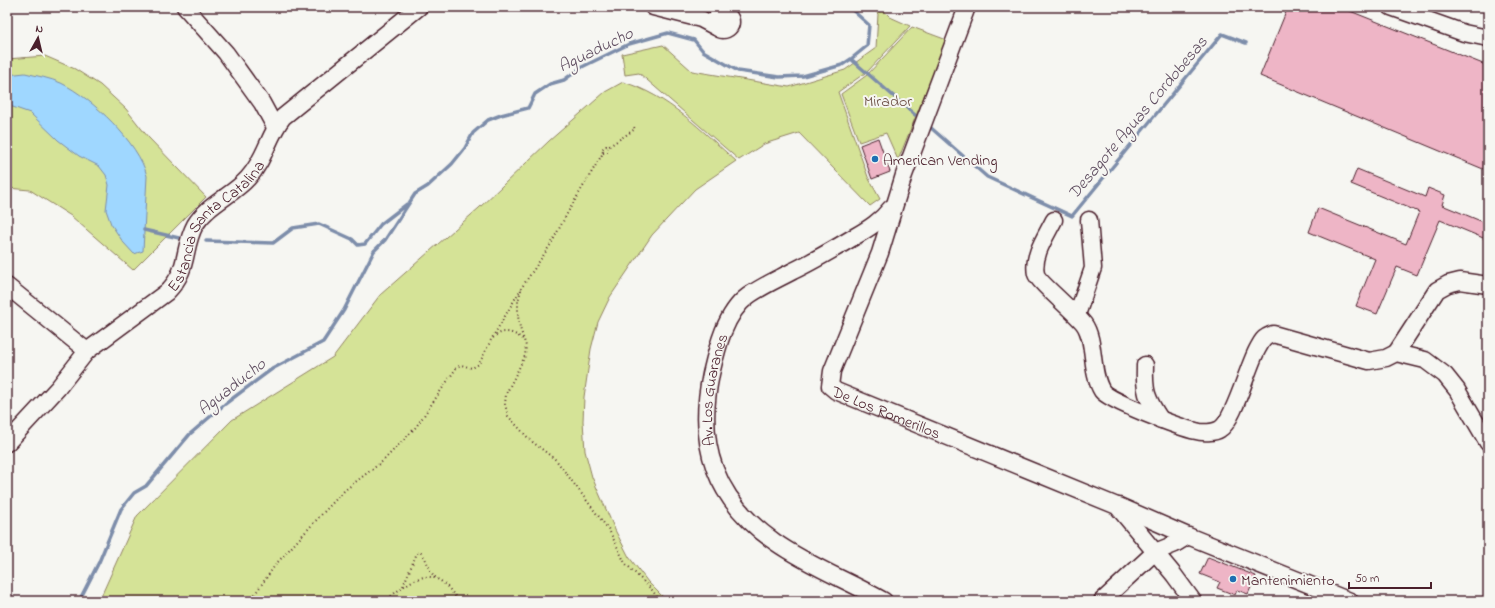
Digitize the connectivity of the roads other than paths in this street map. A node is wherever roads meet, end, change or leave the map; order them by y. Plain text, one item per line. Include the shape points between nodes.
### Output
1 (185, 7) edge
2 (419, 7) edge
3 (653, 7) edge
4 (967, 7) edge
5 (1391, 7) edge
6 (717, 21) dead end
7 (1488, 38) edge
8 (275, 127) junction
9 (895, 203) junction
10 (1054, 220) dead end
11 (1089, 220) dead end
12 (1488, 285) edge
13 (7, 286) edge
14 (1077, 315) junction
15 (88, 351) junction
16 (1396, 353) junction
17 (1145, 365) dead end
18 (1161, 420) junction
19 (7, 443) edge
20 (1488, 443) edge
21 (1117, 506) junction
22 (1188, 536) junction
23 (1155, 552) junction
24 (884, 601) edge
25 (1102, 601) edge
26 (1193, 601) edge
27 (1350, 601) edge

1 - 8 street via 226,53 267,110
2 - 8 street, Estancia Santa Catalina via 296,105
3 - 6 street via 701,20
4 - 9 street, De Los Romerillos
5 - 7 street via 1464,33
8 - 15 street, Estancia Santa Catalina via 268,148 249,178 206,212 195,226 176,283
9 - 21 street, De Los Romerillos via 880,253 832,371 830,386 836,391
9 - 24 street, Av. Los Guaranes via 867,230 747,298 729,320 722,335 715,354 706,407 706,432 714,470 738,510 776,543
10 - 14 street via 1036,258 1036,277
11 - 14 street via 1093,268
12 - 16 street via 1460,281 1437,290
13 - 15 street
14 - 18 street via 1087,329 1098,384 1103,393
15 - 19 street, Estancia Santa Catalina
16 - 18 street via 1369,361 1273,334 1264,338 1255,353 1229,418 1220,429 1197,432
16 - 20 street via 1425,360 1445,375 1457,390
17 - 18 street via 1144,387 1150,404
21 - 22 street
21 - 23 street, De Los Romerillos
22 - 23 street via 1166,549
22 - 27 street
23 - 25 street
23 - 26 street, De Los Romerillos

